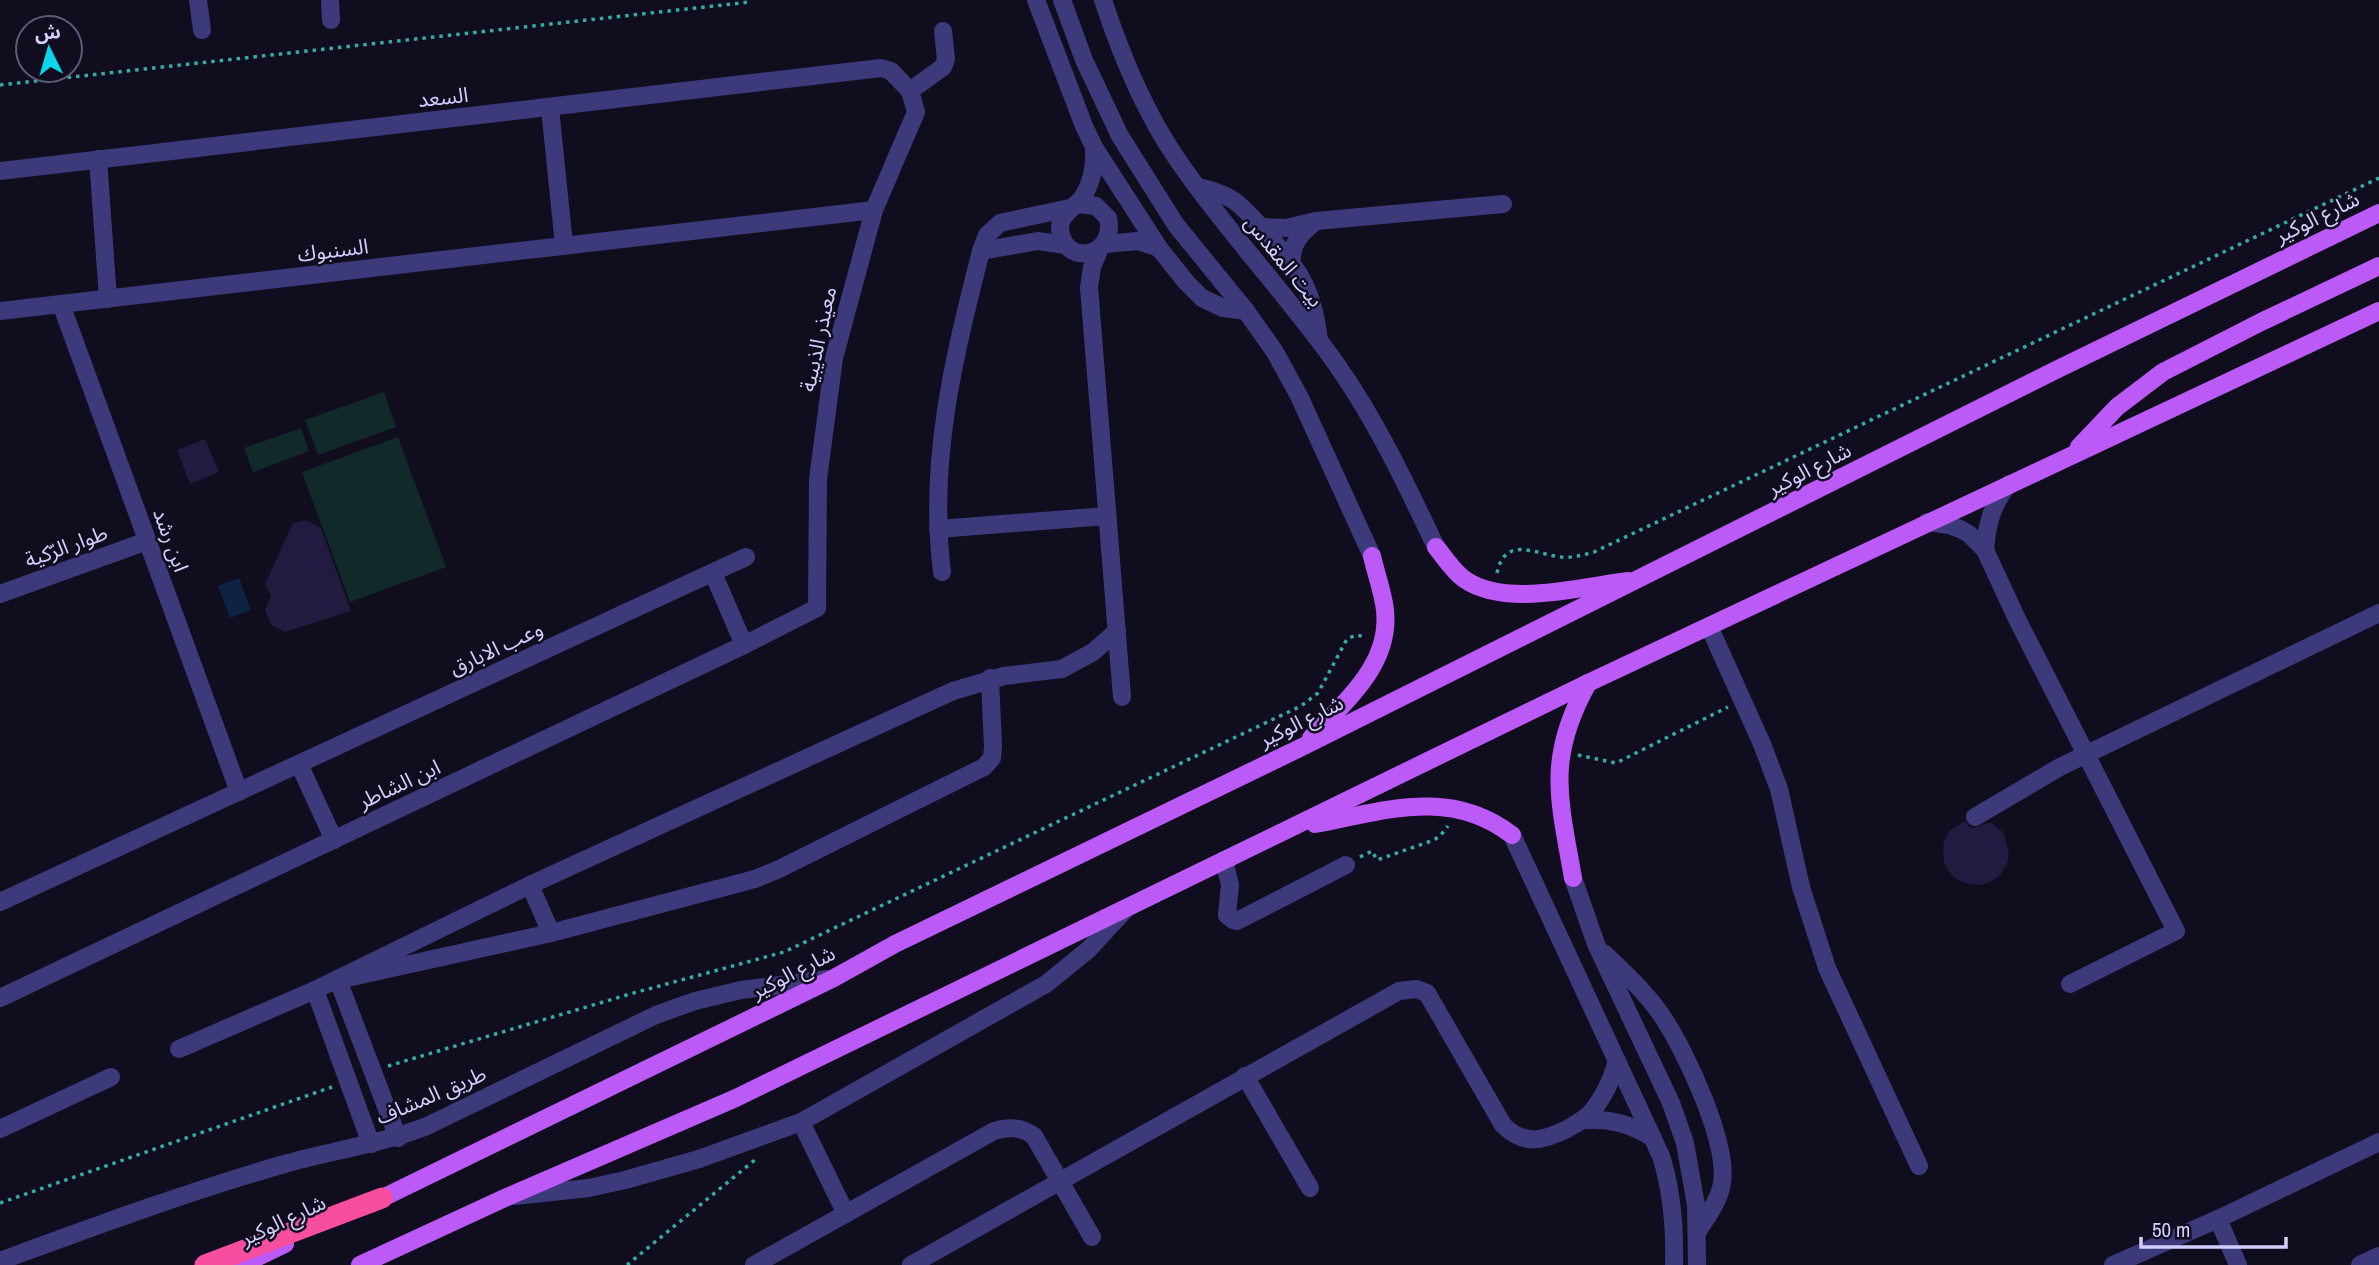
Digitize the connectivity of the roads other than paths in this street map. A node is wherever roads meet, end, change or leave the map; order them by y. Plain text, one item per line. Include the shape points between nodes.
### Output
1 (198, 0) edge
2 (330, 0) edge
3 (1036, 0) edge
4 (1062, 0) edge
5 (1103, 0) edge
6 (1114, 0) edge
7 (331, 20) dead end
8 (1112, 26) junction
9 (202, 30) dead end
10 (943, 31) dead end
11 (1084, 60) junction
12 (911, 91) junction
13 (550, 108) junction
14 (1084, 126) junction
15 (1094, 147) junction
16 (98, 159) junction
17 (0, 171) edge
18 (1198, 187) junction
19 (1503, 204) dead end
20 (1074, 206) junction
21 (874, 209) junction
22 (2379, 212) edge
23 (1316, 222) junction
24 (1259, 228) junction
25 (564, 246) junction
26 (1102, 246) junction
27 (1069, 248) junction
28 (1159, 248) junction
29 (981, 251) junction
30 (1292, 265) junction
31 (2379, 267) edge
32 (1089, 287) junction
33 (108, 299) junction
34 (61, 304) junction
35 (0, 311) edge
36 (1246, 311) junction
37 (2379, 311) edge
38 (1319, 340) junction
39 (2072, 455) junction
40 (2009, 484) junction
41 (1107, 516) junction
42 (1927, 523) junction
43 (938, 529) junction
44 (147, 541) junction
45 (1436, 547) joint
46 (1985, 550) junction
47 (1372, 556) joint
48 (746, 557) dead end
49 (942, 572) dead end
50 (713, 573) junction
51 (1641, 579) junction
52 (0, 594) edge
53 (817, 608) joint
54 (2379, 613) edge
55 (1709, 626) junction
56 (1117, 631) junction
57 (744, 645) junction
58 (990, 678) junction
59 (1588, 683) junction
60 (1122, 697) dead end
61 (1304, 746) junction
62 (2086, 755) junction
63 (299, 764) junction
64 (239, 792) junction
65 (1975, 817) dead end
66 (1294, 827) junction
67 (1512, 835) joint
68 (334, 840) junction
69 (1224, 860) junction
70 (1346, 865) road end
71 (1573, 878) joint
72 (530, 885) junction
73 (2, 896) edge
74 (1129, 905) junction
75 (551, 933) junction
76 (1596, 944) junction
77 (834, 978) junction
78 (338, 980) junction
79 (2070, 984) dead end
80 (315, 990) junction
81 (0, 999) edge
82 (179, 1049) dead end
83 (1617, 1061) junction
84 (1245, 1076) junction
85 (111, 1077) dead end
86 (1671, 1102) junction
87 (1643, 1116) junction
88 (1584, 1120) junction
89 (801, 1122) junction
90 (0, 1129) edge
91 (398, 1138) junction
92 (1653, 1138) junction
93 (2379, 1142) edge
94 (371, 1144) junction
95 (1919, 1167) dead end
96 (1060, 1180) junction
97 (1310, 1188) dead end
98 (507, 1196) junction
99 (382, 1198) junction
100 (846, 1214) junction
101 (2218, 1219) junction
102 (1698, 1231) junction
103 (1092, 1237) dead end
104 (2379, 1256) edge
105 (0, 1261) edge
106 (205, 1265) edge
107 (241, 1265) edge
108 (360, 1265) edge
109 (754, 1265) edge
110 (911, 1265) edge
111 (1674, 1265) edge
112 (1697, 1265) edge
113 (2113, 1265) edge
114 (2238, 1265) edge
115 (2360, 1265) edge

1 - 9 street
2 - 7 street
3 - 14 street
4 - 11 street
5 - 8 street, بيت المقدس
6 - 8 street
8 - 18 street, بيت المقدس via 1157,126
10 - 12 street via 943,67
11 - 14 street
11 - 36 street via 1120,136 1156,196
12 - 13 street, السعد via 891,71 881,68
12 - 21 street, معيذر الذيبية via 916,112
13 - 16 street, السعد
13 - 25 street
14 - 15 street
15 - 20 street via 1090,183
15 - 28 street
16 - 17 street, السعد
16 - 33 street
18 - 24 street via 1234,201
18 - 38 street, بيت المقدس
19 - 23 street
20 - 26 street via 1096,206 1108,218 1109,236
20 - 27 street via 1061,221 1060,230
20 - 29 street via 1000,223 987,235
21 - 25 street, السنبوك
21 - 53 street, معيذر الذيبية via 834,358 824,423 818,479
22 - 51 main road, شارع الوكير
23 - 24 street
23 - 30 street via 1294,243
24 - 30 street
25 - 33 street, السنبوك
26 - 27 street via 1091,253
26 - 28 street via 1127,241
26 - 32 street
27 - 29 street via 1038,241
27 - 32 street
28 - 36 street via 1202,298 1223,308
29 - 43 street via 949,381
30 - 38 street via 1313,308
31 - 39 main road via 2163,372 2117,407
32 - 41 street
33 - 34 street, السنبوك
34 - 35 street, السنبوك
34 - 44 street, ابن رشد
36 - 47 street via 1288,374
37 - 39 main road
38 - 45 street, بيت المقدس via 1374,424
39 - 40 main road
40 - 42 main road
40 - 46 street via 1990,515
41 - 43 street
41 - 56 street
42 - 46 street via 1960,529
42 - 55 main road
43 - 49 street
44 - 52 street, طوار الرّكية
44 - 64 street, ابن رشد
45 - 51 main road via 1456,573 1493,593 1518,595
46 - 62 street
47 - 61 main road via 1385,608 1383,643 1368,675
48 - 50 street, وعب الابارق
50 - 57 street
50 - 63 street, وعب الابارق
51 - 61 main road, شارع الوكير
53 - 57 street, ابن الشاطر
54 - 62 street
55 - 59 main road
55 - 95 street via 1779,789 1817,941
56 - 58 street via 1087,656 1062,669
56 - 60 street
57 - 68 street, ابن الشاطر
58 - 72 street
58 - 75 street via 993,747 992,758 984,767 755,880
59 - 66 main road
59 - 71 main road via 1573,710 1561,751 1560,806
61 - 77 main road, شارع الوكير
62 - 65 street
62 - 79 street via 2176,931
63 - 64 street, وعب الابارق
63 - 68 street
64 - 73 street, وعب الابارق
66 - 67 main road via 1424,805 1452,807 1484,817
66 - 69 main road
67 - 83 street
68 - 81 street, ابن الشاطر
69 - 70 street via 1230,885 1227,915 1237,921
69 - 74 main road
71 - 76 street
72 - 75 street
72 - 78 street
74 - 89 street via 1088,950 1046,984
74 - 98 main road via 736,1098
75 - 78 street
76 - 86 street
76 - 102 street via 1662,1016 1705,1102 1724,1170 1721,1188
77 - 91 street, طريق المشاف via 741,990 656,1015
77 - 99 main road, شارع الوكير
78 - 80 street
78 - 91 street
80 - 82 street
80 - 94 street
83 - 87 street
83 - 88 street via 1608,1088
84 - 88 street via 1391,995 1416,989 1427,993 1510,1132 1526,1140 1542,1140
84 - 96 street
84 - 97 street
85 - 90 street
86 - 87 street
86 - 102 street via 1691,1171
87 - 92 street
88 - 92 street via 1624,1123
89 - 98 street via 625,1180
89 - 100 street
91 - 94 street, طريق المشاف
92 - 111 street via 1669,1188
93 - 101 street
94 - 105 street, طريق المشاف via 174,1198
96 - 100 street via 1034,1136 1018,1128 1002,1129
96 - 103 street
96 - 110 street
98 - 108 main road
99 - 106 highway
99 - 107 main road, شارع الوكير
100 - 109 street
101 - 113 street
101 - 114 street
102 - 112 street
104 - 115 street

